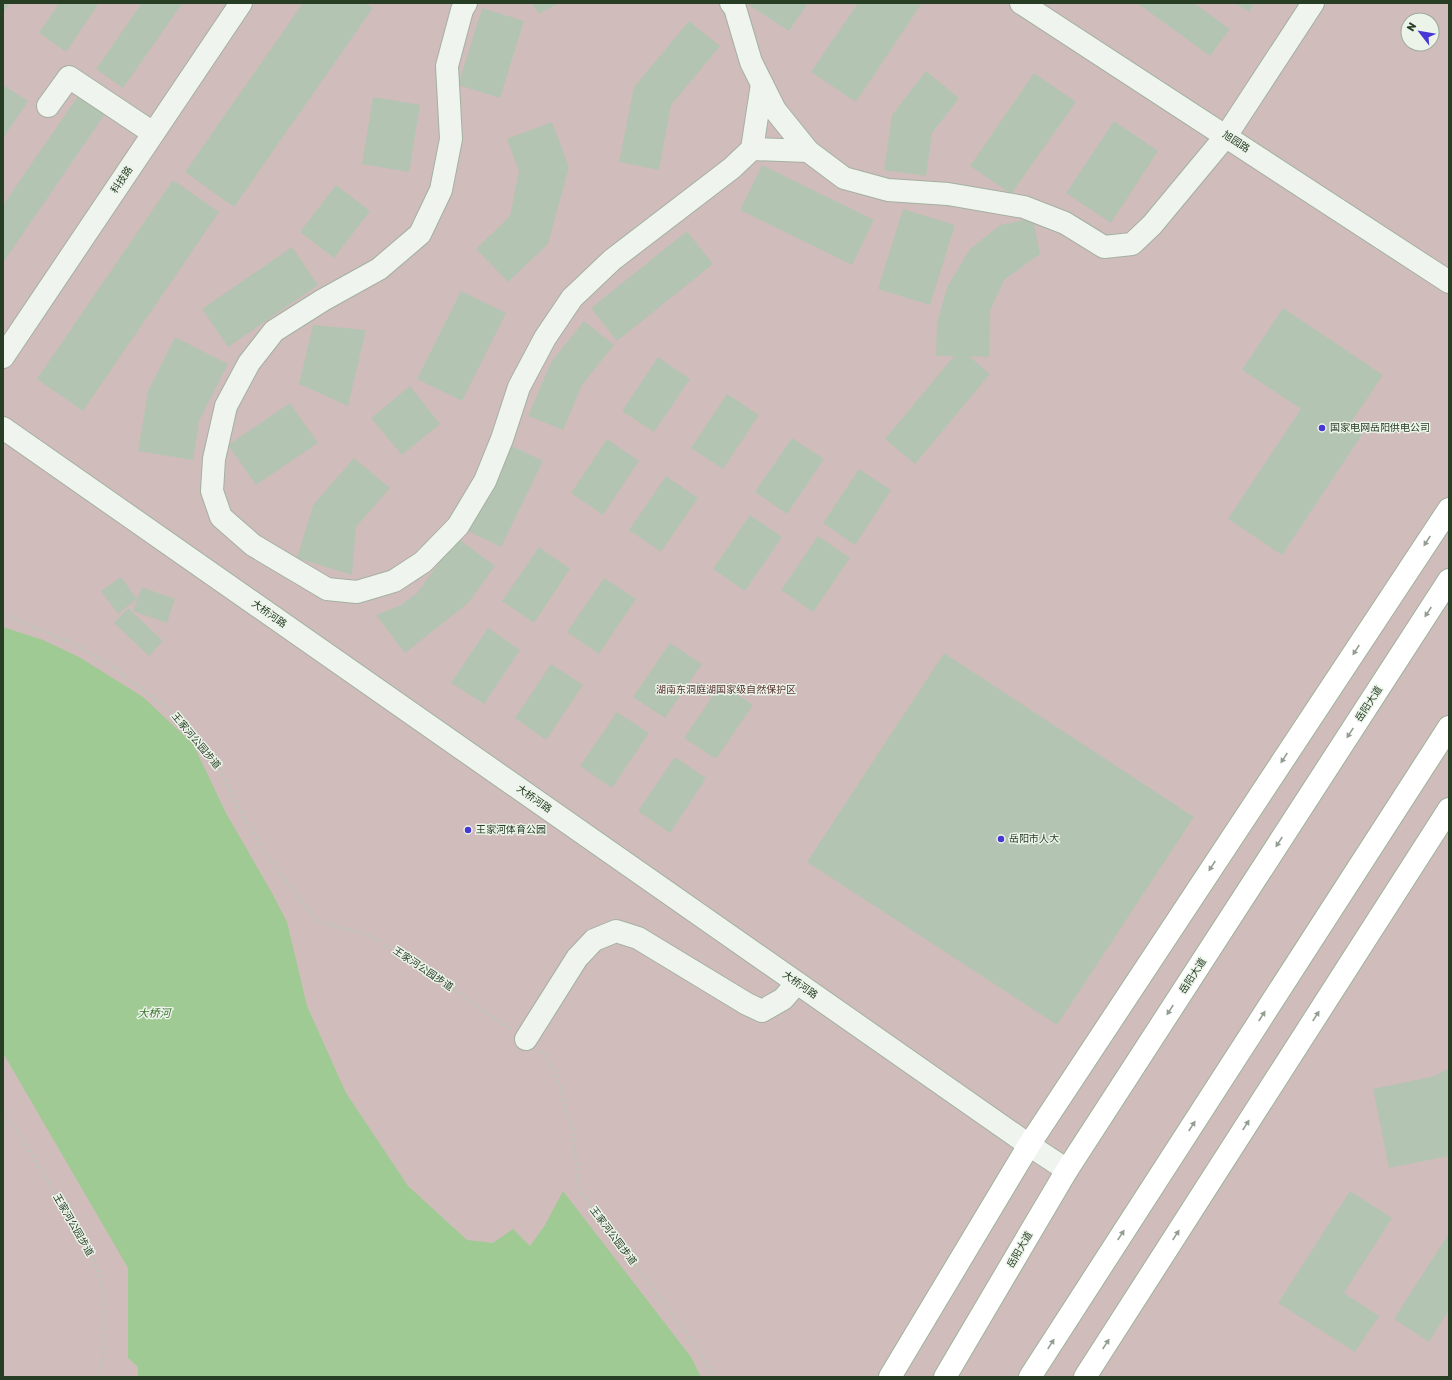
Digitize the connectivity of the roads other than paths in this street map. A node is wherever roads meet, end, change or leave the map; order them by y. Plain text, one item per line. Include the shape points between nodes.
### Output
1 (241, 3) edge
2 (466, 3) edge
3 (731, 3) edge
4 (1022, 3) edge
5 (1313, 3) edge
6 (762, 84) junction
7 (48, 106) dead end
8 (153, 133) junction
9 (1226, 136) junction
10 (752, 148) junction
11 (808, 150) junction
12 (1449, 282) edge
13 (3, 357) edge
14 (3, 428) edge
15 (1449, 508) edge
16 (1449, 580) edge
17 (1449, 727) edge
18 (1449, 809) edge
19 (797, 983) junction
20 (526, 1039) road end
21 (1028, 1145) junction
22 (1067, 1170) junction
23 (890, 1377) edge
24 (945, 1377) edge
25 (1030, 1377) edge
26 (1085, 1377) edge

1 - 8 street, 科技路
2 - 10 street via 447,66 451,139 441,190 420,234 379,269 274,331 249,363 226,406 214,459 212,491 221,517 252,544 327,589 357,592 394,581 422,562 458,526 485,481 519,388 545,338 572,298 612,260 732,168
3 - 6 street via 735,8 751,62
4 - 9 street, 旭园路
5 - 9 street
6 - 10 street
6 - 11 street via 775,110
7 - 8 street via 69,77
8 - 13 street, 科技路
9 - 11 street via 1132,244 1104,247 1065,223 1024,207 948,194 888,190 844,178
9 - 12 street, 旭园路
10 - 11 street
14 - 19 street, 大桥河路
15 -> 21 main road
16 -> 22 main road, 岳阳大道
25 -> 17 main road
26 -> 18 main road
19 - 20 street via 783,999 762,1011 638,938 616,931 594,940 577,958
19 - 21 street, 大桥河路
21 - 22 street, 大桥河路
21 - 23 main road
22 - 24 main road, 岳阳大道

